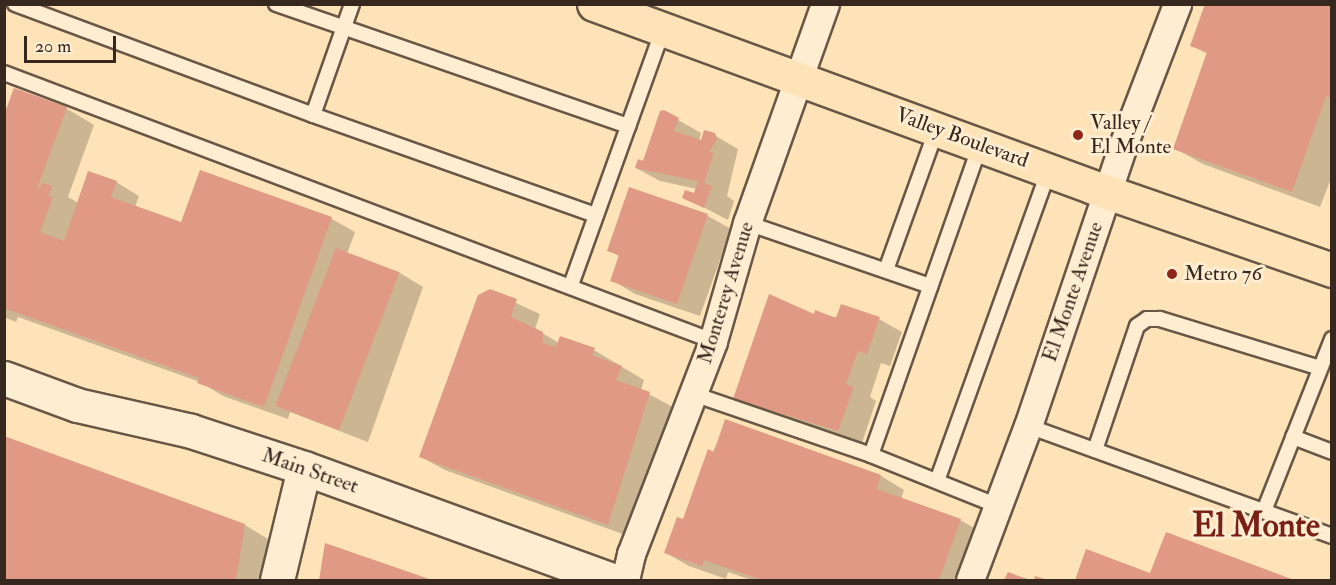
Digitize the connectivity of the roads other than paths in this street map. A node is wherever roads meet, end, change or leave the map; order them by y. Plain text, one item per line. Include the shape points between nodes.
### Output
1 (15, 4) edge
2 (276, 4) edge
3 (352, 4) edge
4 (594, 4) edge
5 (825, 4) edge
6 (1177, 4) edge
7 (663, 29) junction
8 (345, 30) junction
9 (4, 73) edge
10 (797, 78) junction
11 (313, 115) junction
12 (628, 126) junction
13 (937, 129) junction
14 (981, 145) junction
15 (1049, 169) junction
16 (1107, 192) junction
17 (596, 215) junction
18 (747, 224) junction
19 (886, 270) junction
20 (1332, 270) edge
21 (571, 285) junction
22 (930, 286) junction
23 (1332, 339) edge
24 (713, 341) junction
25 (1320, 368) junction
26 (4, 378) edge
27 (693, 394) junction
28 (1028, 426) junction
29 (1293, 437) junction
30 (1095, 450) junction
31 (1332, 452) edge
32 (871, 455) junction
33 (304, 468) junction
34 (937, 481) junction
35 (998, 506) junction
36 (1264, 511) junction
37 (1332, 536) edge
38 (277, 580) edge
39 (611, 580) edge
40 (626, 580) edge
41 (970, 580) edge

1 - 11 lane
2 - 8 lane
3 - 8 lane
4 - 7 main road, Valley Boulevard
5 - 10 street, Monterey Avenue
6 - 16 street, El Monte Avenue
7 - 10 main road, Valley Boulevard
7 - 12 lane
8 - 11 lane
8 - 12 lane
9 - 21 lane
10 - 13 main road, Valley Boulevard
10 - 18 street, Monterey Avenue
11 - 17 lane
12 - 17 lane
13 - 14 main road, Valley Boulevard
13 - 19 lane
14 - 15 main road, Valley Boulevard
14 - 22 lane
15 - 16 main road, Valley Boulevard
15 - 34 lane
16 - 20 main road, Valley Boulevard
16 - 28 street, El Monte Avenue
17 - 21 lane
18 - 19 lane
18 - 24 street, Monterey Avenue
19 - 22 lane
21 - 24 lane
22 - 32 lane
23 - 25 lane
24 - 27 street, Monterey Avenue
25 - 29 lane
25 - 30 lane via 1160,319 1147,319 1137,326
26 - 33 street, Main Street via 78,405 191,431
27 - 32 lane
27 - 40 street, Monterey Avenue via 631,554
28 - 30 lane
28 - 35 street, El Monte Avenue
29 - 31 lane
29 - 36 lane
30 - 36 lane
32 - 34 lane
33 - 38 street
33 - 39 street, Main Street
34 - 35 lane
35 - 41 street, El Monte Avenue
36 - 37 lane

